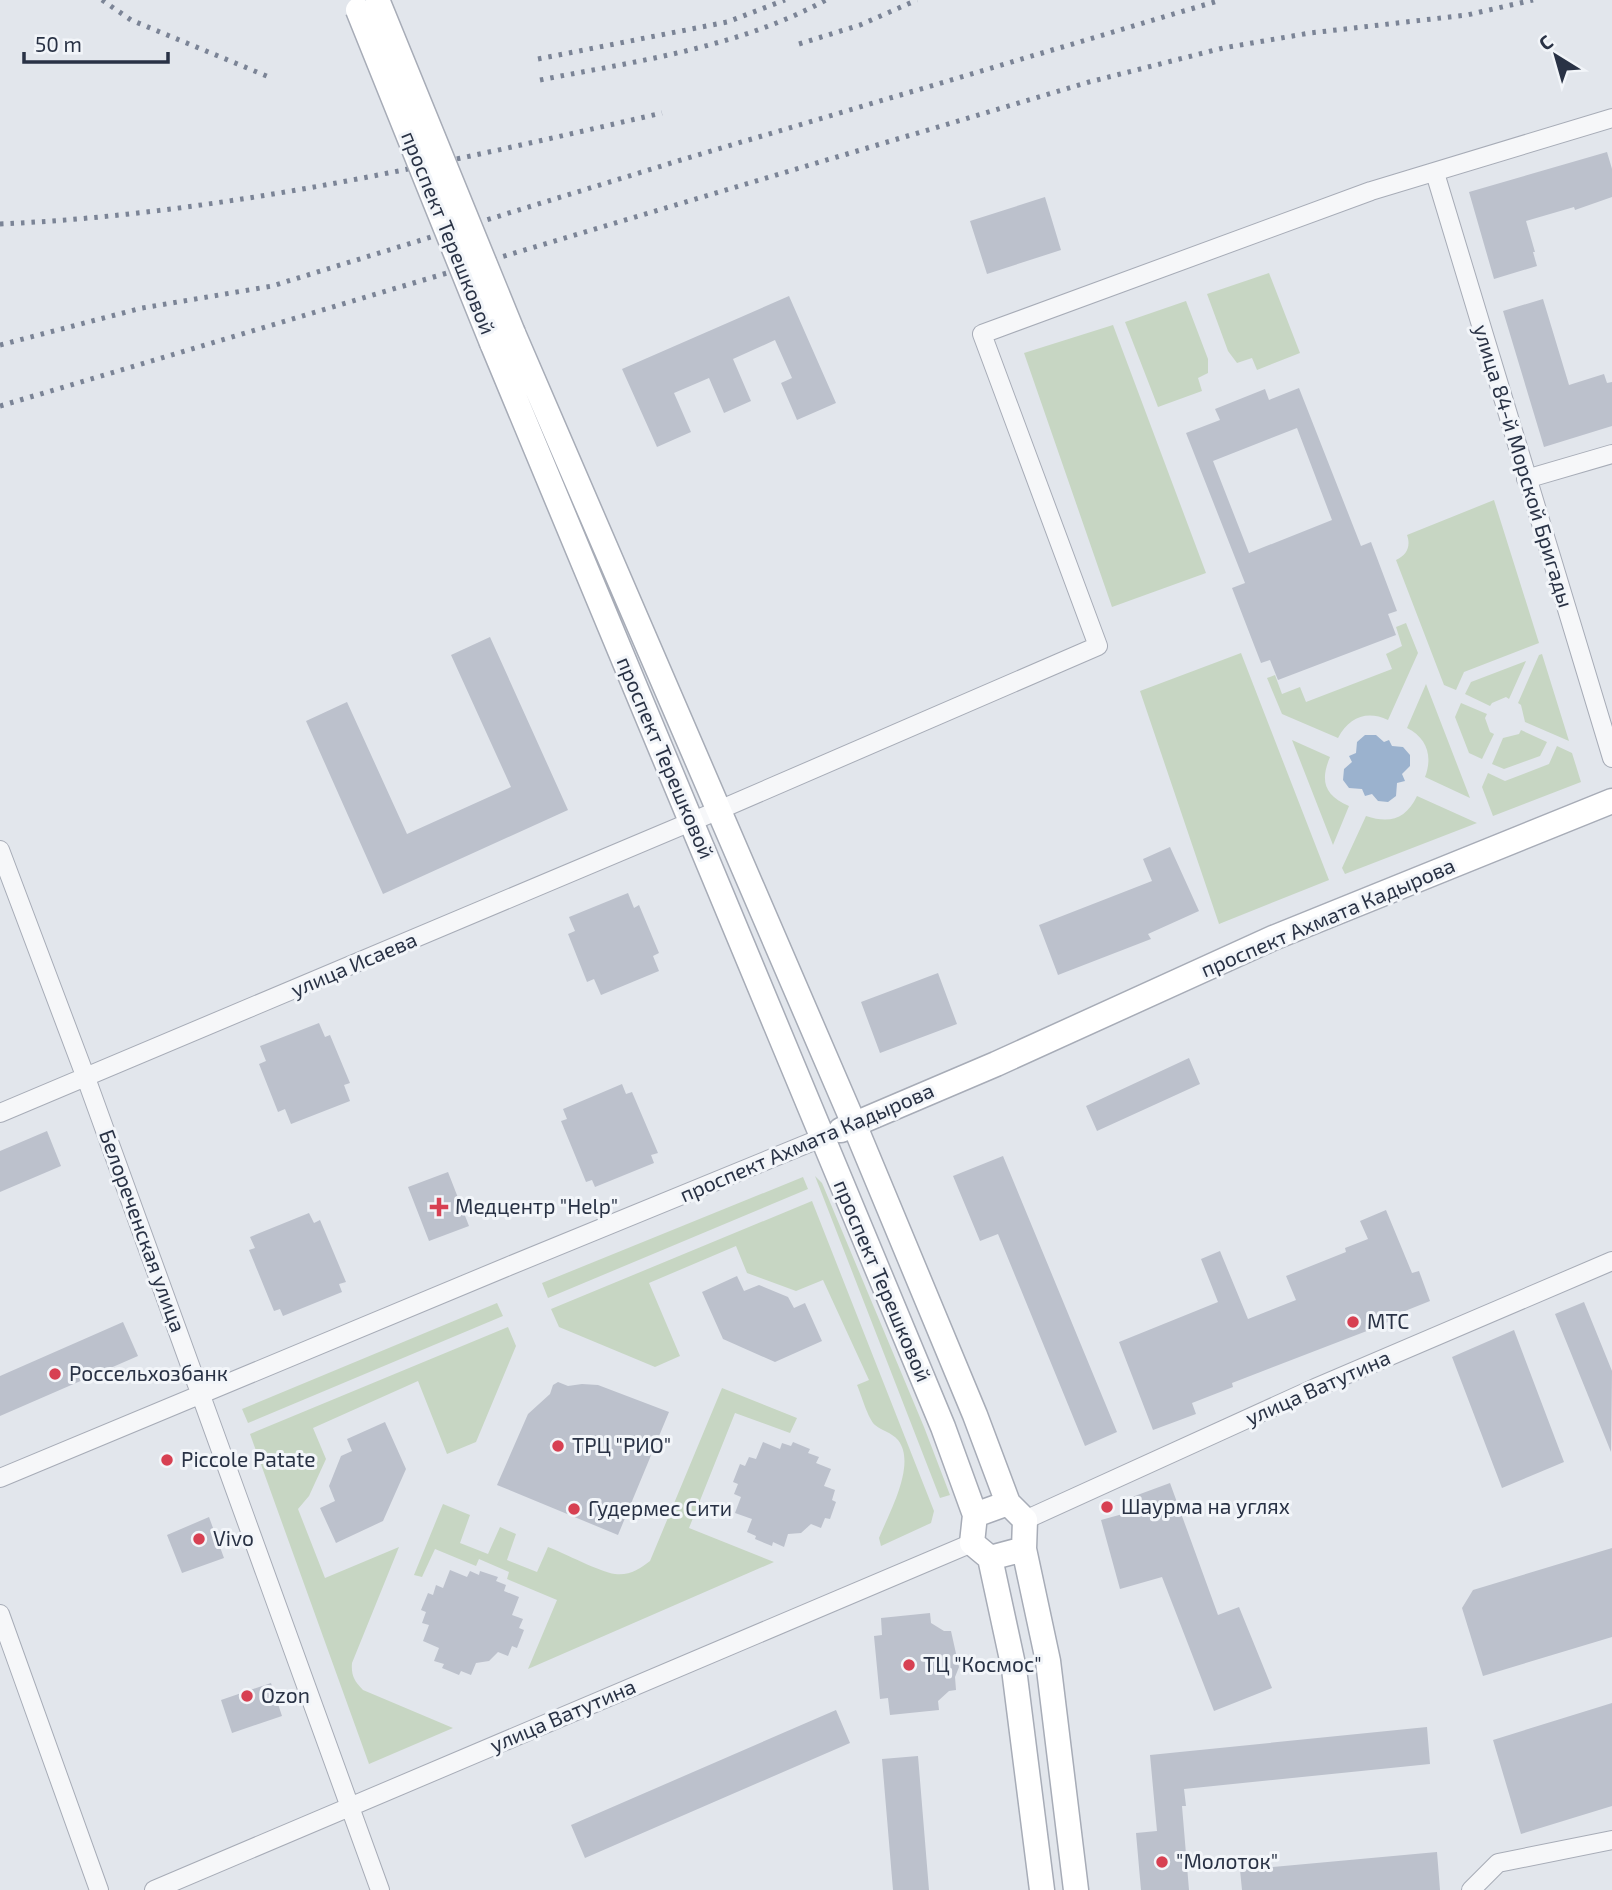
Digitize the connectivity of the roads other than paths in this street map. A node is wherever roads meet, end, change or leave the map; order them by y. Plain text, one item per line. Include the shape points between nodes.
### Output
1 (367, 3) edge
2 (1612, 118) edge
3 (1435, 173) junction
4 (1612, 454) edge
5 (1526, 479) junction
6 (1612, 758) edge
7 (1612, 801) edge
8 (706, 816) junction
9 (0, 850) edge
10 (86, 1078) junction
11 (0, 1114) edge
12 (837, 1131) junction
13 (1612, 1261) edge
14 (201, 1394) junction
15 (0, 1478) edge
16 (1016, 1511) junction
17 (975, 1515) junction
18 (1024, 1549) junction
19 (981, 1551) junction
20 (0, 1614) edge
21 (351, 1807) junction
22 (1612, 1840) edge
23 (99, 1890) edge
24 (154, 1890) edge
25 (380, 1890) edge
26 (1042, 1890) edge
27 (1076, 1890) edge
28 (1471, 1890) edge

1 - 8 main road, проспект Терешковой, bridge via 502,338
2 - 3 street
3 - 5 street, улица 84-й Морской Бригады
3 - 8 street, улица Исаева via 1371,191 982,334 1098,646
4 - 5 street
5 - 6 street, улица 84-й Морской Бригады
7 - 12 main road, проспект Ахмата Кадырова via 1273,938
8 - 10 street, улица Исаева
8 - 12 main road, проспект Терешковой
8 - 12 main road, проспект Терешковой
9 - 10 street, Белореченская улица
10 - 11 street, улица Исаева
10 - 14 street, Белореченская улица
12 - 14 street, проспект Ахмата Кадырова
12 - 16 main road, проспект Терешковой via 975,1415
12 - 17 main road, проспект Терешковой
13 - 16 street, улица Ватутина
14 - 15 street, проспект Ахмата Кадырова
14 - 21 street, Белореченская улица
16 - 17 main road
16 - 18 main road
17 - 19 main road
18 - 19 main road
18 - 27 main road via 1048,1661
19 - 21 street, улица Ватутина
19 - 26 main road via 1014,1669
20 - 23 street
21 - 24 street, улица Ватутина
21 - 25 street, Белореченская улица
22 - 28 street via 1498,1863

